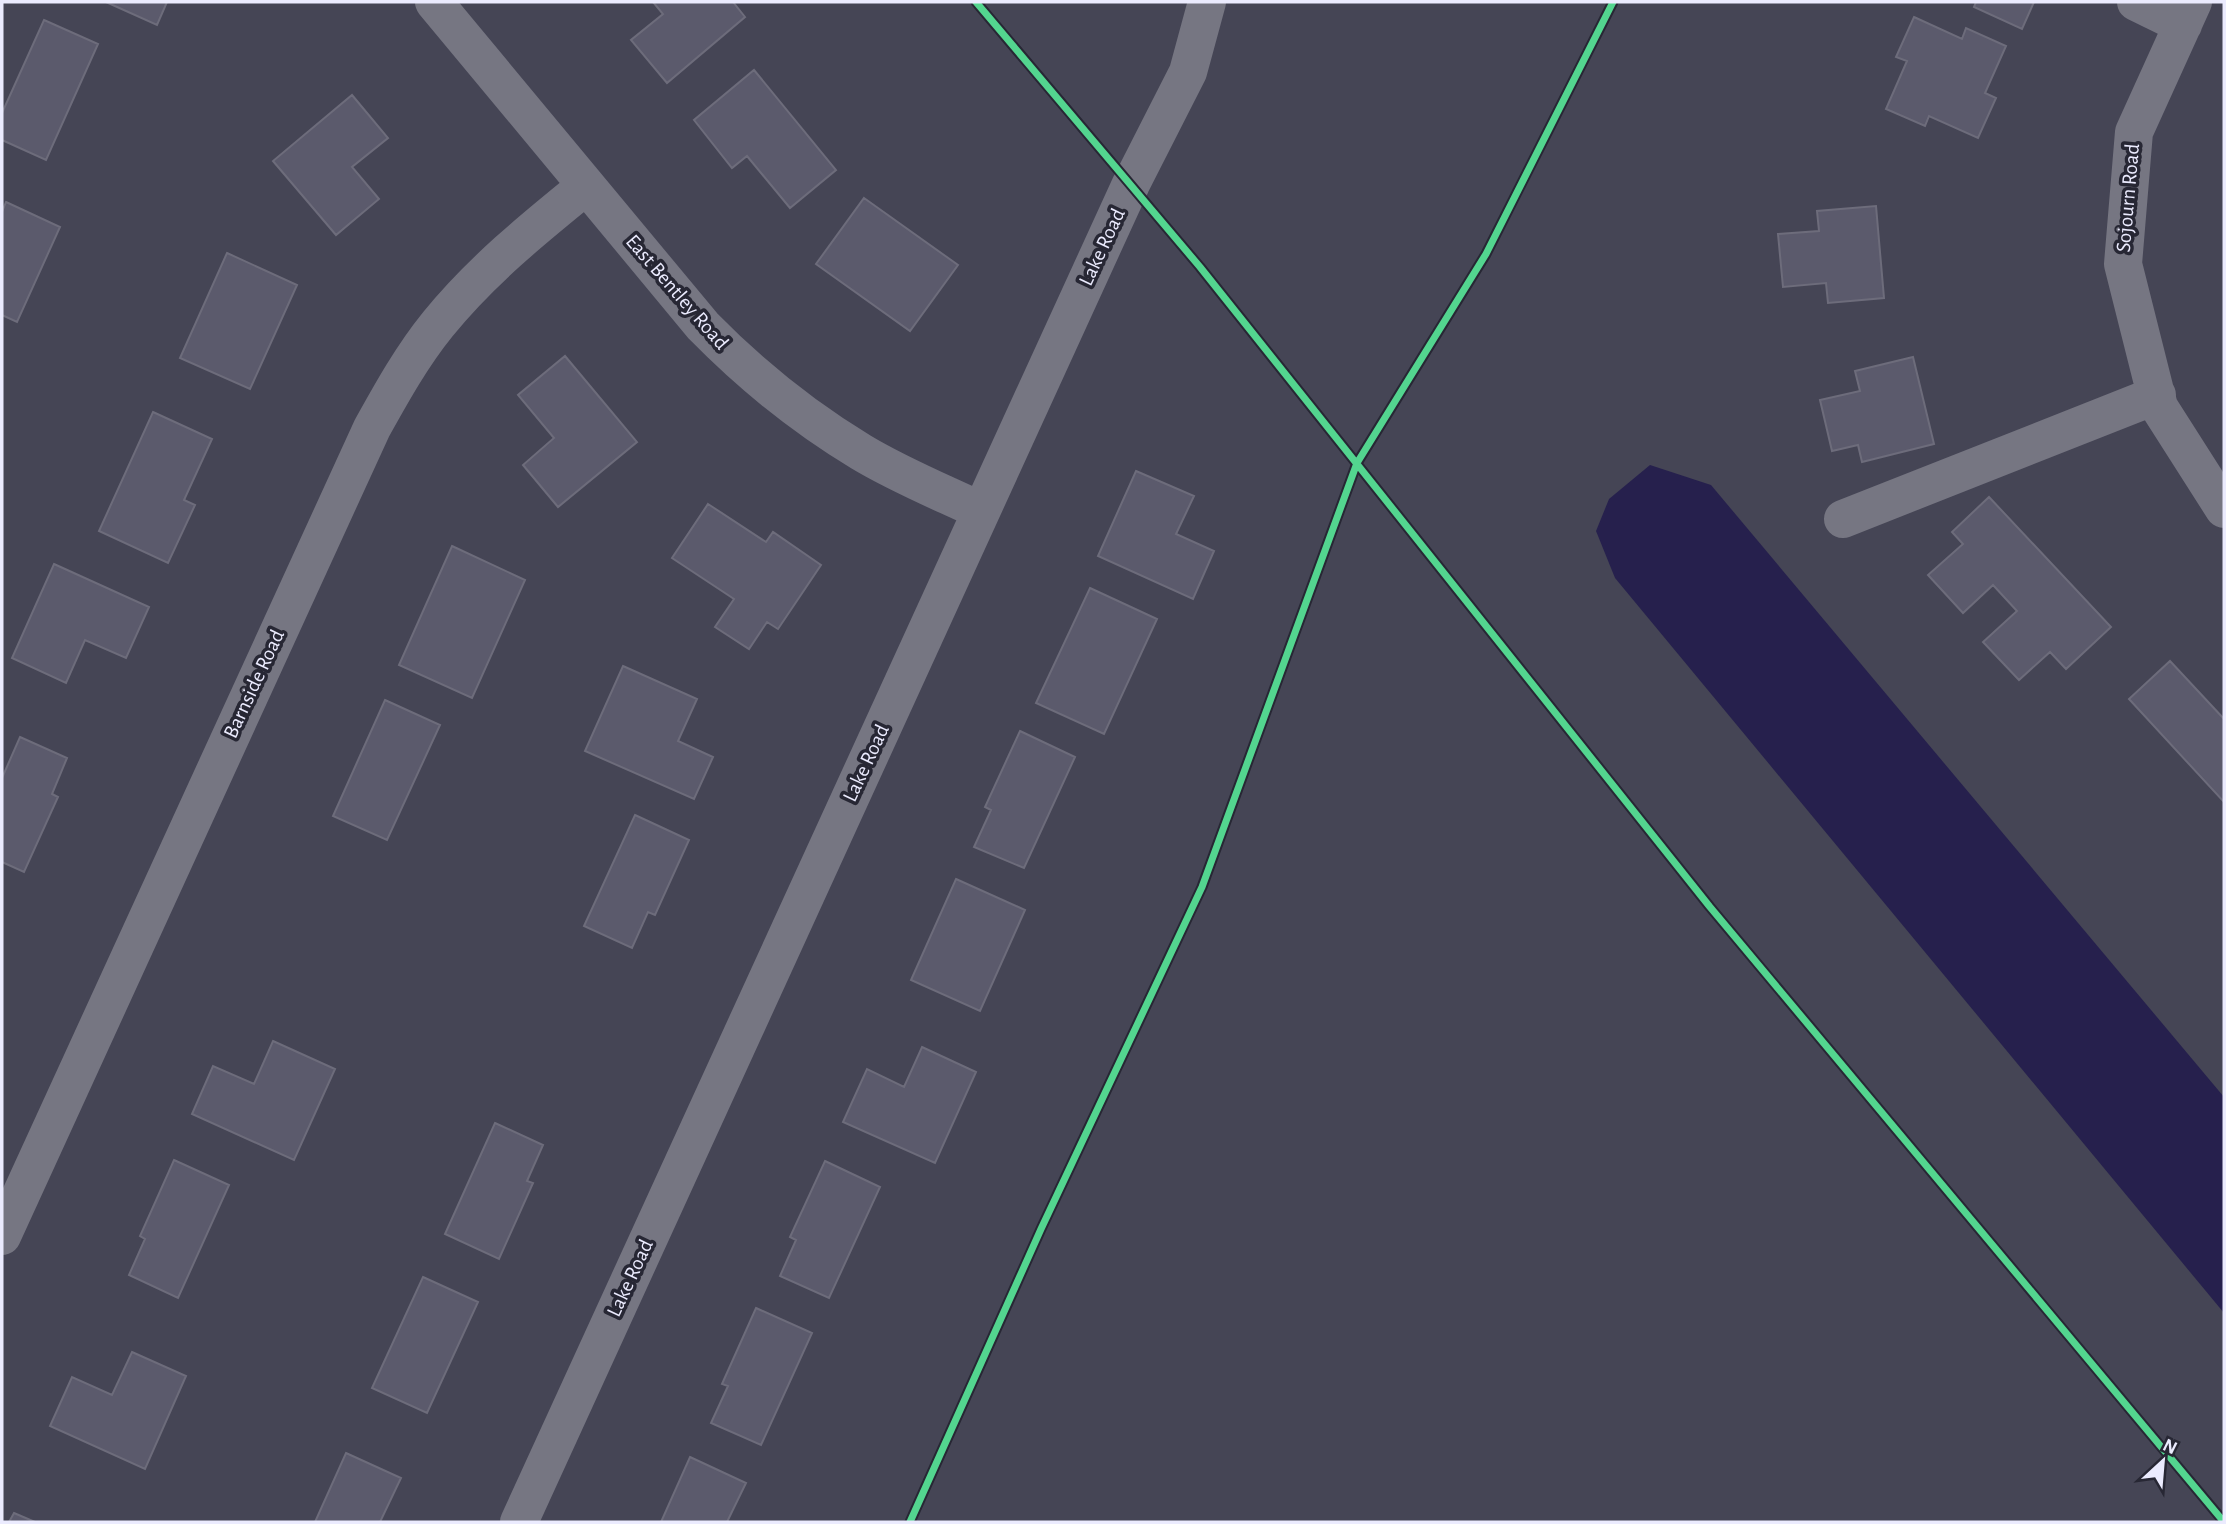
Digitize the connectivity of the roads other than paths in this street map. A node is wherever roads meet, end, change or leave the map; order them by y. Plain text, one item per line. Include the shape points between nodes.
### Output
1 (434, 2) edge
2 (1208, 2) edge
3 (2136, 2) edge
4 (2188, 13) edge
5 (586, 187) junction
6 (2157, 395) junction
7 (2224, 509) edge
8 (981, 511) junction
9 (1843, 519) dead end
10 (2, 1236) edge
11 (519, 1522) edge

1 - 5 street, East Bentley Road
2 - 8 street, Lake Road via 1188,72 1130,184
3 - 4 street
4 - 6 street, Sojourn Road via 2134,132 2123,264
5 - 8 street, East Bentley Road via 702,326 751,372 862,453
5 - 10 street, Barnside Road via 524,236 461,296 421,348 372,428
6 - 7 street, Sojourn Road via 2159,407
6 - 9 street
8 - 11 street, Lake Road

